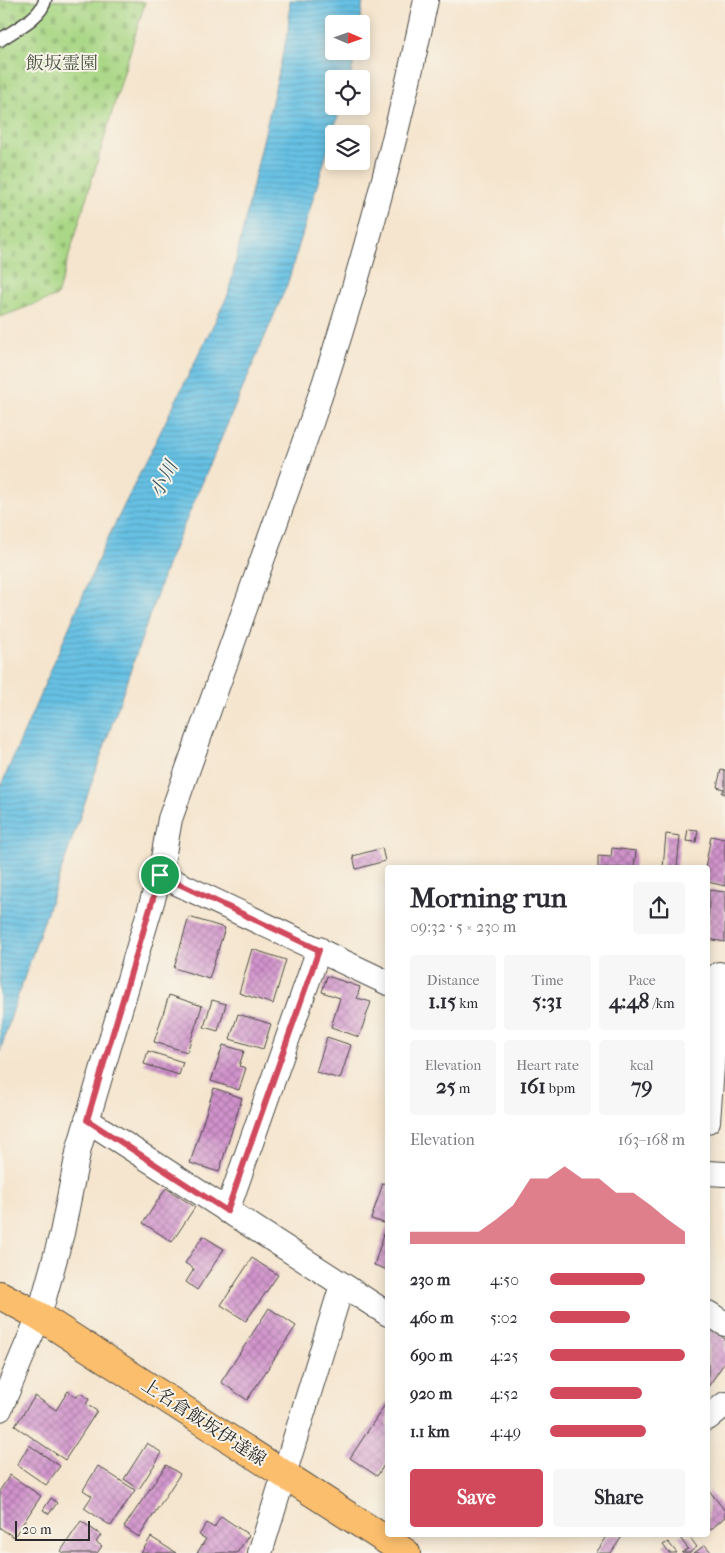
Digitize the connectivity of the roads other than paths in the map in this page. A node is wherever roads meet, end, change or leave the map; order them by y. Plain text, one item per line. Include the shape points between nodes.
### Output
1 (45, 0) edge
2 (426, 0) edge
3 (0, 40) edge
4 (160, 875) junction
5 (319, 950) junction
6 (717, 974) edge
7 (385, 981) edge
8 (710, 1088) edge
9 (87, 1120) junction
10 (710, 1173) edge
11 (725, 1174) edge
12 (227, 1211) junction
13 (342, 1285) junction
14 (7, 1300) edge
15 (385, 1312) edge
16 (710, 1314) edge
17 (39, 1316) junction
18 (725, 1324) edge
19 (725, 1404) edge
20 (0, 1409) edge
21 (710, 1416) edge
22 (284, 1474) junction
23 (260, 1553) edge
24 (406, 1553) edge

1 - 3 lane via 44,7 36,15
2 - 4 street via 380,198 342,326 170,819
4 - 5 street
4 - 9 street
5 - 7 street
5 - 12 street
6 - 8 street
9 - 12 street
9 - 17 street via 62,1233
10 - 11 street
12 - 13 street
13 - 15 street
13 - 22 street
14 - 17 main road, 上名倉飯坂伊達線
16 - 18 street
17 - 20 street
17 - 22 main road, 上名倉飯坂伊達線
19 - 21 street
22 - 23 street
22 - 24 main road, 上名倉飯坂伊達線

